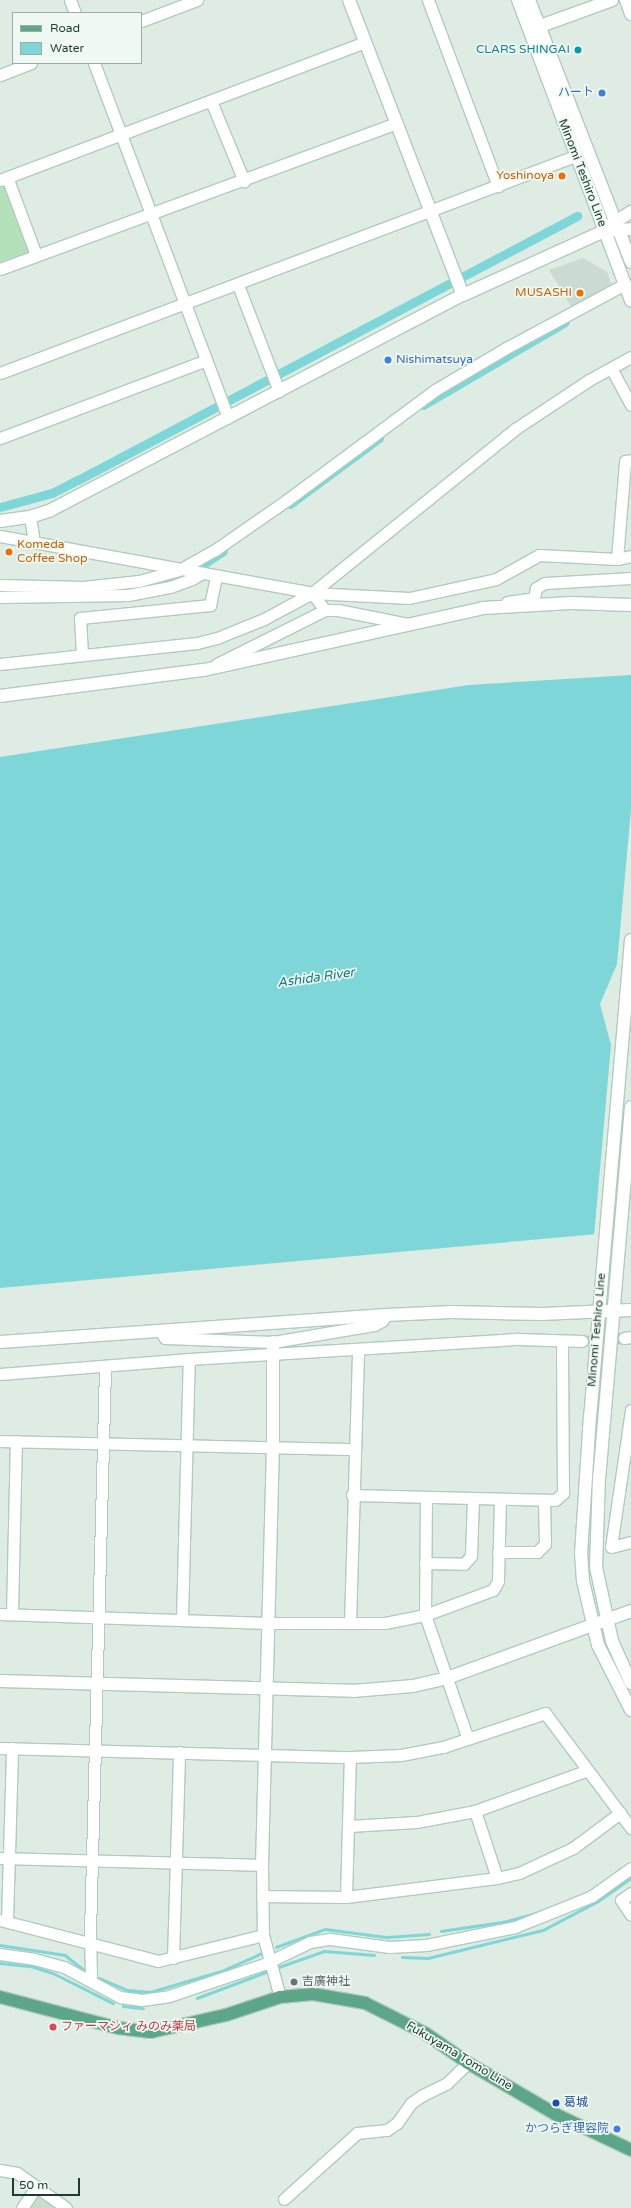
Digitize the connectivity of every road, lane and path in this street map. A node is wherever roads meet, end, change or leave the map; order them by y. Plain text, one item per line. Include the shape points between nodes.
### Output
1 (70, 0) edge
2 (197, 0) edge
3 (349, 0) edge
4 (428, 0) edge
5 (518, 0) edge
6 (530, 0) edge
7 (612, 0) edge
8 (626, 0) edge
9 (75, 12) edge
10 (631, 14) edge
11 (142, 21) edge
12 (534, 28) junction
13 (365, 42) junction
14 (29, 64) edge
15 (94, 64) edge
16 (0, 76) edge
17 (211, 100) junction
18 (396, 123) junction
19 (120, 134) junction
20 (575, 156) junction
21 (3, 178) edge
22 (244, 181) junction
23 (498, 186) junction
24 (430, 211) junction
25 (631, 212) edge
26 (150, 213) junction
27 (622, 226) edge
28 (604, 231) junction
29 (36, 255) junction
30 (631, 262) edge
31 (0, 269) edge
32 (625, 284) junction
33 (238, 285) junction
34 (463, 295) junction
35 (631, 300) edge
36 (185, 304) junction
37 (631, 357) edge
38 (206, 360) junction
39 (611, 368) junction
40 (0, 373) edge
41 (279, 391) junction
42 (631, 405) edge
43 (228, 417) junction
44 (0, 438) edge
45 (631, 460) edge
46 (30, 517) junction
47 (0, 521) edge
48 (0, 536) edge
49 (34, 542) junction
50 (631, 556) edge
51 (617, 559) junction
52 (181, 570) junction
53 (199, 572) junction
54 (216, 576) junction
55 (631, 578) edge
56 (0, 585) edge
57 (312, 593) junction
58 (0, 597) edge
59 (631, 605) edge
60 (483, 608) junction
61 (325, 610) junction
62 (408, 624) junction
63 (82, 655) junction
64 (0, 664) edge
65 (204, 670) junction
66 (0, 696) edge
67 (631, 940) edge
68 (631, 1107) edge
69 (631, 1310) edge
70 (614, 1312) junction
71 (599, 1313) junction
72 (386, 1315) junction
73 (158, 1330) junction
74 (582, 1341) tunnel mouth
75 (0, 1342) edge
76 (562, 1342) junction
77 (273, 1348) junction
78 (358, 1349) junction
79 (189, 1359) junction
80 (105, 1368) junction
81 (0, 1374) edge
82 (631, 1410) edge
83 (629, 1432) edge
84 (0, 1441) edge
85 (16, 1441) junction
86 (103, 1443) junction
87 (186, 1445) junction
88 (273, 1447) junction
89 (353, 1449) junction
90 (352, 1495) junction
91 (426, 1497) junction
92 (473, 1498) junction
93 (500, 1499) junction
94 (544, 1500) junction
95 (631, 1542) edge
96 (498, 1552) junction
97 (426, 1563) junction
98 (631, 1611) edge
99 (0, 1614) edge
100 (12, 1614) junction
101 (425, 1615) junction
102 (99, 1617) junction
103 (182, 1619) junction
104 (605, 1619) junction
105 (268, 1623) junction
106 (350, 1623) junction
107 (592, 1625) junction
108 (447, 1678) junction
109 (0, 1681) edge
110 (631, 1683) edge
111 (97, 1684) junction
112 (265, 1688) junction
113 (631, 1710) edge
114 (468, 1739) junction
115 (0, 1748) edge
116 (12, 1748) junction
117 (96, 1750) junction
118 (179, 1752) junction
119 (264, 1754) junction
120 (350, 1757) junction
121 (588, 1770) junction
122 (475, 1811) junction
123 (620, 1813) junction
124 (349, 1826) junction
125 (631, 1828) edge
126 (4, 1858) edge
127 (92, 1860) junction
128 (176, 1863) junction
129 (262, 1865) junction
130 (631, 1868) edge
131 (497, 1878) junction
132 (631, 1893) edge
133 (262, 1896) junction
134 (346, 1897) junction
135 (631, 1915) edge
136 (4, 1920) edge
137 (263, 1935) junction
138 (91, 1943) junction
139 (0, 1954) edge
140 (174, 1958) junction
141 (271, 1967) junction
142 (91, 1976) dead end
143 (0, 1997) edge
144 (280, 1997) junction
145 (468, 2063) junction
146 (631, 2150) edge
147 (0, 2170) edge
148 (36, 2187) junction
149 (284, 2199) dead end
150 (22, 2208) edge
151 (66, 2208) edge

1 - 9 street
2 - 11 street
3 - 13 street
4 - 23 street
5 - 12 street, Minomi Teshiro Line
6 - 12 street, Minomi Teshiro Line
7 - 12 street
8 - 10 street
12 - 20 street, Minomi Teshiro Line
12 - 27 street, Minomi Teshiro Line
13 - 17 street
13 - 18 street
14 - 16 street
15 - 19 street
17 - 19 street
17 - 22 street
18 - 22 street
18 - 24 street
19 - 21 street
19 - 26 street
20 - 23 street
20 - 28 street, Minomi Teshiro Line
21 - 29 street
22 - 26 street
23 - 24 street
24 - 33 street
24 - 34 street
25 - 27 street
26 - 29 street
26 - 36 street
27 - 28 street
27 - 30 street, Minomi Teshiro Line
28 - 32 street, Minomi Teshiro Line
28 - 34 street
29 - 31 street
32 - 35 street, Minomi Teshiro Line
32 - 52 street via 435,390 293,496 215,550
33 - 36 street
33 - 41 street
34 - 41 street
36 - 38 street
36 - 40 street
37 - 39 street
38 - 43 street
38 - 44 street
39 - 42 street
39 - 57 street via 515,429
41 - 43 street
43 - 46 street via 51,510
45 - 51 street via 625,461
46 - 47 street
46 - 49 street
48 - 49 street
49 - 52 street
50 - 51 street
51 - 57 street via 539,554 496,579 408,598
52 - 53 street
52 - 56 street via 139,582 90,586
53 - 54 street
53 - 58 street via 192,579 128,595
54 - 57 street
54 - 63 street via 210,605 80,618
55 - 60 street via 545,583 536,588 534,598
57 - 61 street
57 - 63 street via 264,619 217,638 196,643
59 - 60 street via 571,603
60 - 62 street
61 - 62 street via 338,610
61 - 65 street
62 - 65 street
63 - 64 street
65 - 66 street
67 - 71 street, Minomi Teshiro Line
68 - 70 street, Minomi Teshiro Line
69 - 70 street
70 - 71 street
70 - 104 street, Minomi Teshiro Line via 596,1522 596,1567
71 - 72 street via 452,1312
71 - 107 street, Minomi Teshiro Line via 581,1524 583,1581
72 - 73 street
72 - 77 street via 374,1325
73 - 75 street
73 - 77 street via 165,1338
74 - 76 street
76 - 78 street via 518,1339
76 - 94 street via 563,1493 555,1500
77 - 78 street
77 - 79 street
77 - 88 street
78 - 89 street
79 - 80 street
79 - 87 street
80 - 81 street
80 - 86 street
82 - 83 street
83 - 95 street via 612,1547
84 - 85 street
85 - 86 street
85 - 100 street
86 - 87 street
86 - 102 street
87 - 88 street
87 - 103 street
88 - 89 street
88 - 105 street
89 - 90 street
90 - 91 street
90 - 106 street
91 - 92 street
91 - 97 street
92 - 93 street
92 - 97 street via 471,1556 464,1564
93 - 94 street
93 - 96 street
94 - 96 street via 545,1544 537,1552
96 - 101 street via 498,1581 493,1590
97 - 101 street
98 - 104 street
99 - 100 street
100 - 102 street
101 - 106 street via 385,1623
101 - 108 street
102 - 103 street
102 - 111 street
103 - 105 street
104 - 107 street
104 - 110 street, Minomi Teshiro Line
105 - 106 street
105 - 112 street
107 - 108 street
107 - 113 street, Minomi Teshiro Line via 598,1645
108 - 112 street via 413,1686 353,1691
108 - 114 street
109 - 111 street
111 - 112 street
111 - 117 street
112 - 119 street
114 - 120 street via 401,1755
114 - 121 street via 545,1713
115 - 116 street
116 - 117 street
116 - 126 street
117 - 118 street
117 - 127 street
118 - 119 street
118 - 128 street
119 - 120 street
119 - 129 street
120 - 124 street
121 - 122 street
121 - 123 street
122 - 124 street via 416,1822
122 - 131 street
123 - 125 street
123 - 131 street via 573,1848 519,1873
124 - 134 street
126 - 127 street
126 - 136 street
127 - 128 street
127 - 138 street
128 - 129 street
128 - 140 street
129 - 133 street
130 - 141 street via 592,1896 515,1927 426,1945 390,1947 330,1939 310,1942
131 - 134 street
132 - 135 street via 621,1900
133 - 134 street
133 - 137 street
136 - 138 street
137 - 140 street
137 - 141 street
138 - 140 street via 158,1961
138 - 142 street
139 - 141 street via 64,1967 120,1997 142,2000 169,1996
141 - 144 street
143 - 144 main road, Fukuyama Tomo Line via 118,2028 151,2032 226,2015
144 - 145 main road, Fukuyama Tomo Line via 312,1994 365,2003 425,2033
145 - 146 main road, Fukuyama Tomo Line via 557,2115
145 - 149 street via 446,2084 423,2094 411,2103 397,2123 387,2130 357,2133
147 - 148 street via 12,2170
148 - 150 street
148 - 151 street

